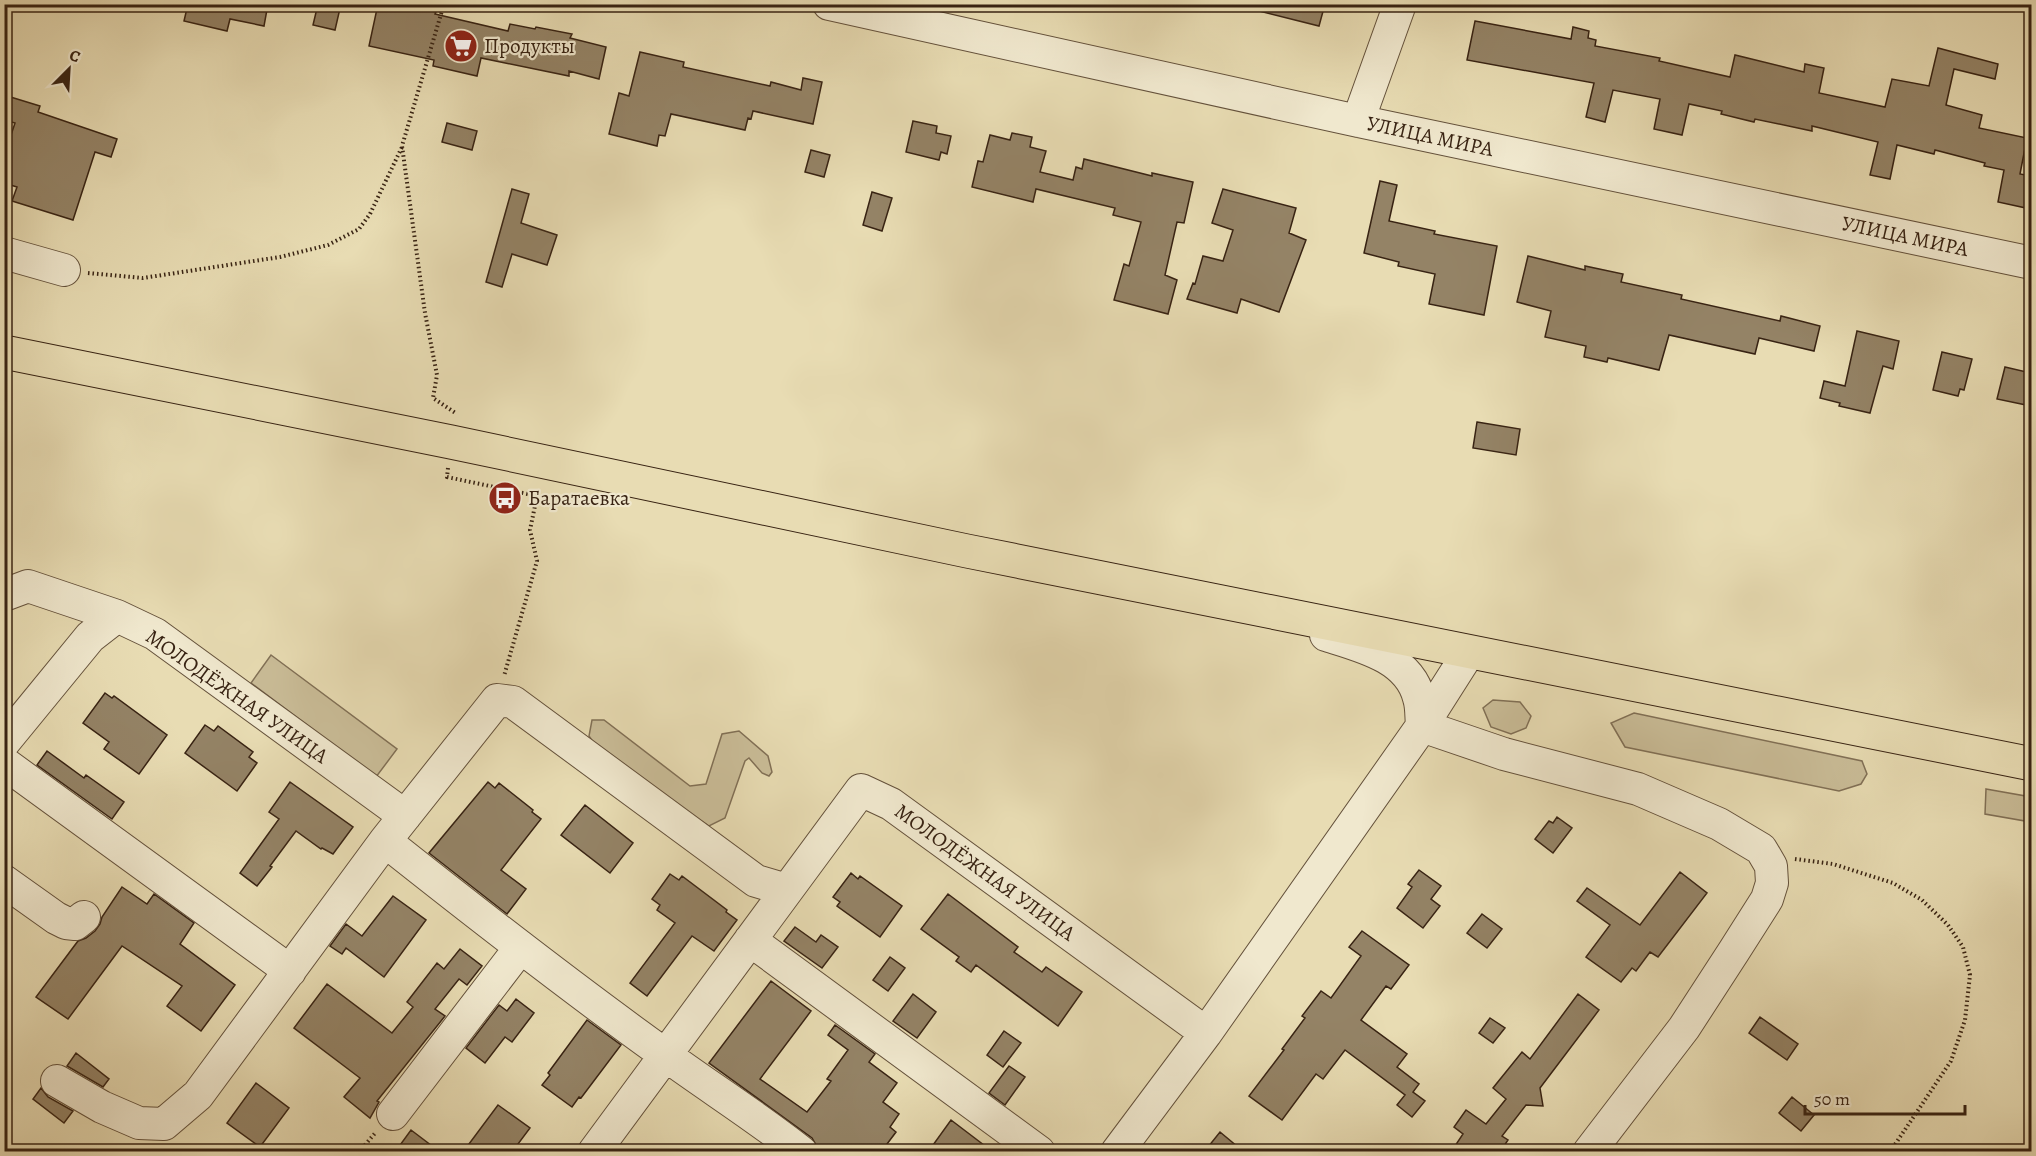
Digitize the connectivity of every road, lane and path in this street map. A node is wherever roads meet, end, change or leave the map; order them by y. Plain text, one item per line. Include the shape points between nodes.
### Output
1 (444, 4) edge
2 (829, 4) edge
3 (1400, 4) edge
4 (1358, 121) junction
5 (402, 146) junction
6 (4, 253) edge
7 (2031, 263) edge
8 (64, 270) joint
9 (4, 352) edge
10 (457, 414) dead end
11 (448, 465) dead end
12 (4, 596) edge
13 (1229, 603) junction
14 (117, 616) junction
15 (1469, 652) junction
16 (498, 700) junction
17 (1422, 726) junction
18 (4, 742) edge
19 (4, 763) edge
20 (2031, 764) edge
21 (405, 816) junction
22 (385, 841) junction
23 (1765, 856) junction
24 (4, 881) edge
25 (787, 890) junction
26 (84, 917) dead end
27 (750, 940) junction
28 (520, 948) junction
29 (290, 971) junction
30 (1206, 1033) junction
31 (665, 1055) junction
32 (57, 1081) dead end
33 (393, 1114) dead end
34 (594, 1152) edge
35 (801, 1152) edge
36 (1039, 1152) edge
37 (1117, 1152) edge
38 (1589, 1152) edge
39 (1890, 1152) edge

1 - 5 path
2 - 4 street, УЛИЦА МИРА
3 - 4 street
4 - 7 street, УЛИЦА МИРА
5 - 8 path via 359,229 328,245 280,257 143,278
5 - 10 path via 437,375 433,398
6 - 8 street
9 - 13 highway
11 - 16 path via 447,477 537,496 530,530 537,561
12 - 14 street, МОЛОДЁЖНАЯ УЛИЦА via 28,586
13 - 15 highway
13 - 17 street via 1372,650 1397,664 1411,680 1419,698
14 - 18 street via 90,637
14 - 21 street, МОЛОДЁЖНАЯ УЛИЦА via 155,634
15 - 17 street
15 - 20 highway
16 - 21 street
16 - 25 street via 513,702 756,881
17 - 23 street via 1504,754 1638,789 1719,824 1761,849
17 - 30 street
19 - 29 street
21 - 22 street
22 - 28 street
22 - 29 street
23 - 38 street via 1771,866 1772,883 1767,899 1684,1028
23 - 39 path via 1833,864 1893,883 1922,900 1948,925 1962,947 1970,975 1965,1020 1951,1060
24 - 26 street via 56,918 75,924
25 - 27 street, МОЛОДЁЖНАЯ УЛИЦА
25 - 30 street, МОЛОДЁЖНАЯ УЛИЦА via 861,790 891,804
27 - 31 street, МОЛОДЁЖНАЯ УЛИЦА
27 - 36 street
28 - 31 street
28 - 33 street
29 - 32 street via 198,1095 164,1124 139,1123
30 - 37 street
31 - 34 street, МОЛОДЁЖНАЯ УЛИЦА
31 - 35 street

